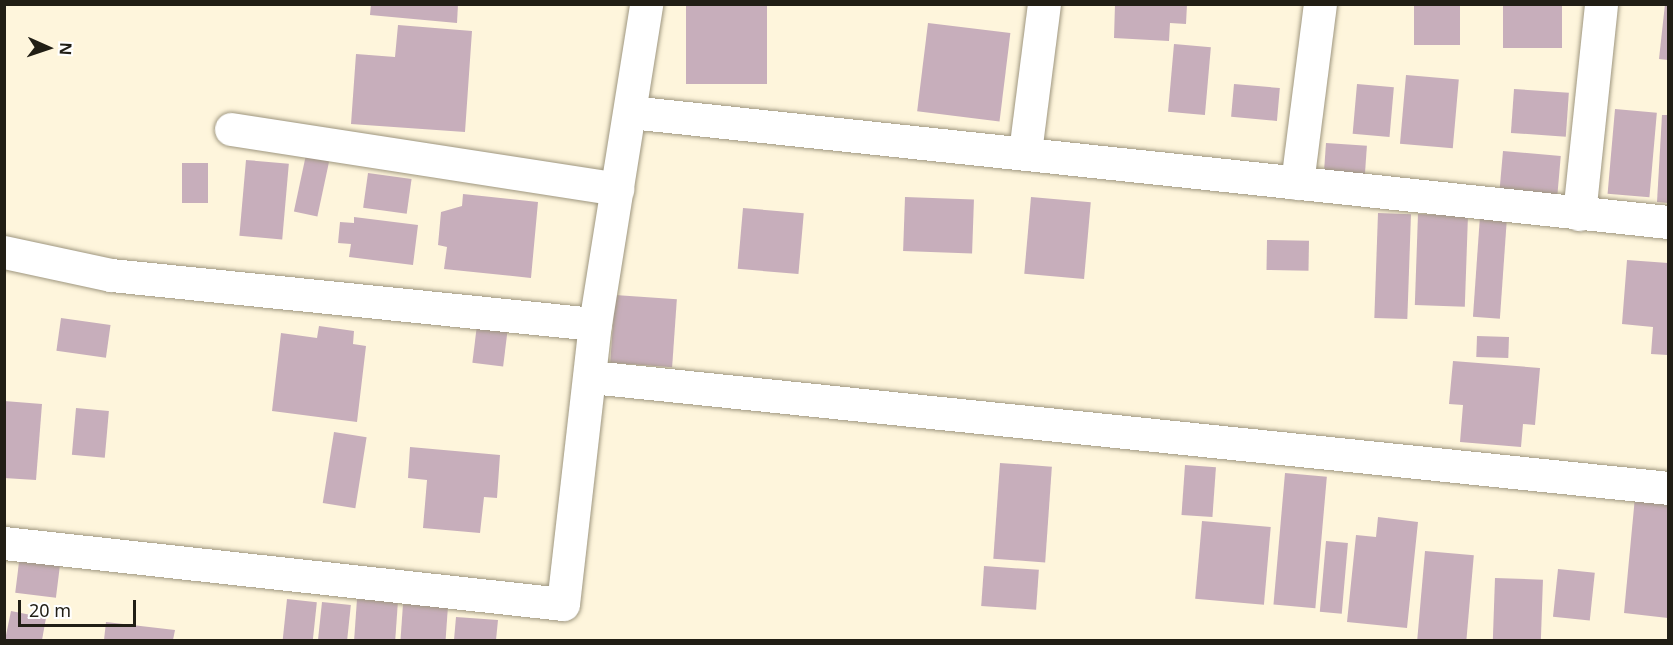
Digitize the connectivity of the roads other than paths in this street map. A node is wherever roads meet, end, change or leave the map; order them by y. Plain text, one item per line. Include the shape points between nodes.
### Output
1 (646, 4) edge
2 (1044, 4) edge
3 (1320, 4) edge
4 (1601, 4) edge
5 (630, 112) junction
6 (231, 129) dead end
7 (1025, 153) junction
8 (1297, 183) junction
9 (617, 189) junction
10 (1579, 214) junction
11 (1668, 222) edge
12 (4, 252) edge
13 (596, 324) junction
14 (591, 377) junction
15 (1668, 488) edge
16 (4, 543) edge

1 - 5 street
2 - 7 street
3 - 8 street
4 - 10 street
5 - 7 street
5 - 9 street
6 - 9 street
7 - 8 street
8 - 10 street
9 - 13 street
10 - 11 street
12 - 13 street via 111,275
13 - 14 street
14 - 15 street
14 - 16 street via 563,604

